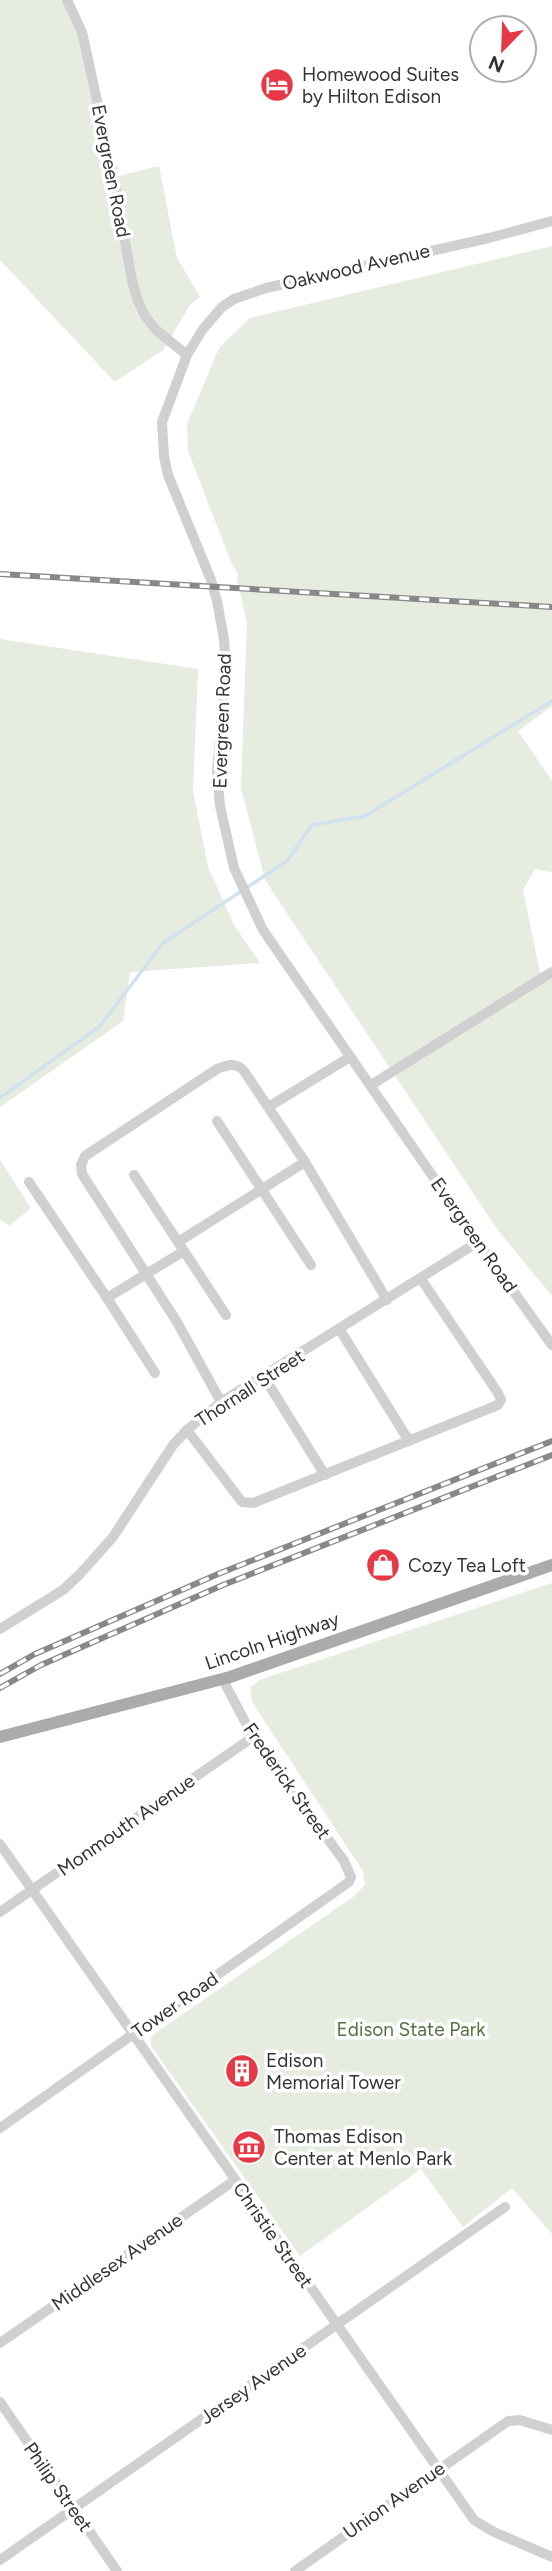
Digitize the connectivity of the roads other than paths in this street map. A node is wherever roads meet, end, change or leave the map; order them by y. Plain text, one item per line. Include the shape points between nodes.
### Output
1 (67, 0) edge
2 (552, 221) edge
3 (187, 355) junction
4 (552, 972) edge
5 (350, 1057) junction
6 (371, 1085) junction
7 (270, 1106) junction
8 (217, 1122) dead end
9 (305, 1162) junction
10 (134, 1175) dead end
11 (29, 1182) dead end
12 (262, 1189) junction
13 (478, 1242) junction
14 (181, 1246) junction
15 (311, 1265) dead end
16 (146, 1274) junction
17 (421, 1279) junction
18 (107, 1298) junction
19 (387, 1300) junction
20 (226, 1315) dead end
21 (340, 1330) junction
22 (552, 1345) edge
23 (155, 1373) dead end
24 (264, 1377) junction
25 (221, 1402) junction
26 (187, 1430) junction
27 (409, 1441) junction
28 (325, 1475) junction
29 (552, 1565) edge
30 (0, 1629) edge
31 (223, 1679) junction
32 (0, 1737) edge
33 (253, 1737) junction
34 (0, 1844) edge
35 (349, 1882) joint
36 (33, 1890) junction
37 (0, 1912) edge
38 (134, 2034) junction
39 (0, 2128) edge
40 (234, 2180) junction
41 (505, 2207) dead end
42 (337, 2325) junction
43 (0, 2343) edge
44 (0, 2402) edge
45 (552, 2430) edge
46 (438, 2469) junction
47 (73, 2508) junction
48 (552, 2557) edge
49 (0, 2560) edge
50 (117, 2571) edge
51 (295, 2571) edge

1 - 3 street, Evergreen Road via 82,33 138,301 156,330
2 - 3 street, Oakwood Avenue via 248,293 222,307
3 - 5 street, Evergreen Road via 162,422 163,456 211,580 222,626 226,671 217,771 234,868 263,930
4 - 6 street
5 - 6 street, Evergreen Road
5 - 7 street
6 - 13 street, Evergreen Road
7 - 9 street
7 - 16 street via 239,1066 229,1065 85,1156 82,1174
8 - 12 street
9 - 12 street
9 - 19 street
10 - 14 street
11 - 18 street
12 - 14 street
12 - 15 street
13 - 17 street, Thornall Street
13 - 22 street, Evergreen Road
14 - 16 street
14 - 20 street
16 - 18 street
16 - 25 street
17 - 19 street, Thornall Street
17 - 27 street via 501,1400
18 - 23 street
19 - 21 street, Thornall Street
21 - 24 street, Thornall Street
21 - 27 street
24 - 25 street, Thornall Street
24 - 28 street
25 - 26 street, Thornall Street
26 - 28 street via 242,1502 253,1503
26 - 30 street, Thornall Street via 113,1537 80,1574 63,1590
27 - 28 street
29 - 31 main road, Lincoln Highway
31 - 32 main road, Lincoln Highway
31 - 33 street, Frederick Street
33 - 35 street, Frederick Street via 344,1861
33 - 36 street, Monmouth Avenue
34 - 36 street, Christie Street
35 - 38 street, Tower Road
36 - 37 street, Monmouth Avenue
36 - 38 street, Christie Street
38 - 39 street, Tower Road
38 - 40 street, Christie Street
40 - 42 street, Christie Street
40 - 43 street, Middlesex Avenue
41 - 42 street, Jersey Avenue
42 - 46 street, Christie Street
42 - 47 street, Jersey Avenue
44 - 47 street, Philip Street
45 - 46 street, Union Avenue via 508,2420
46 - 48 street, Christie Street via 479,2524
46 - 51 street, Union Avenue
47 - 49 street, Jersey Avenue
47 - 50 street, Philip Street

